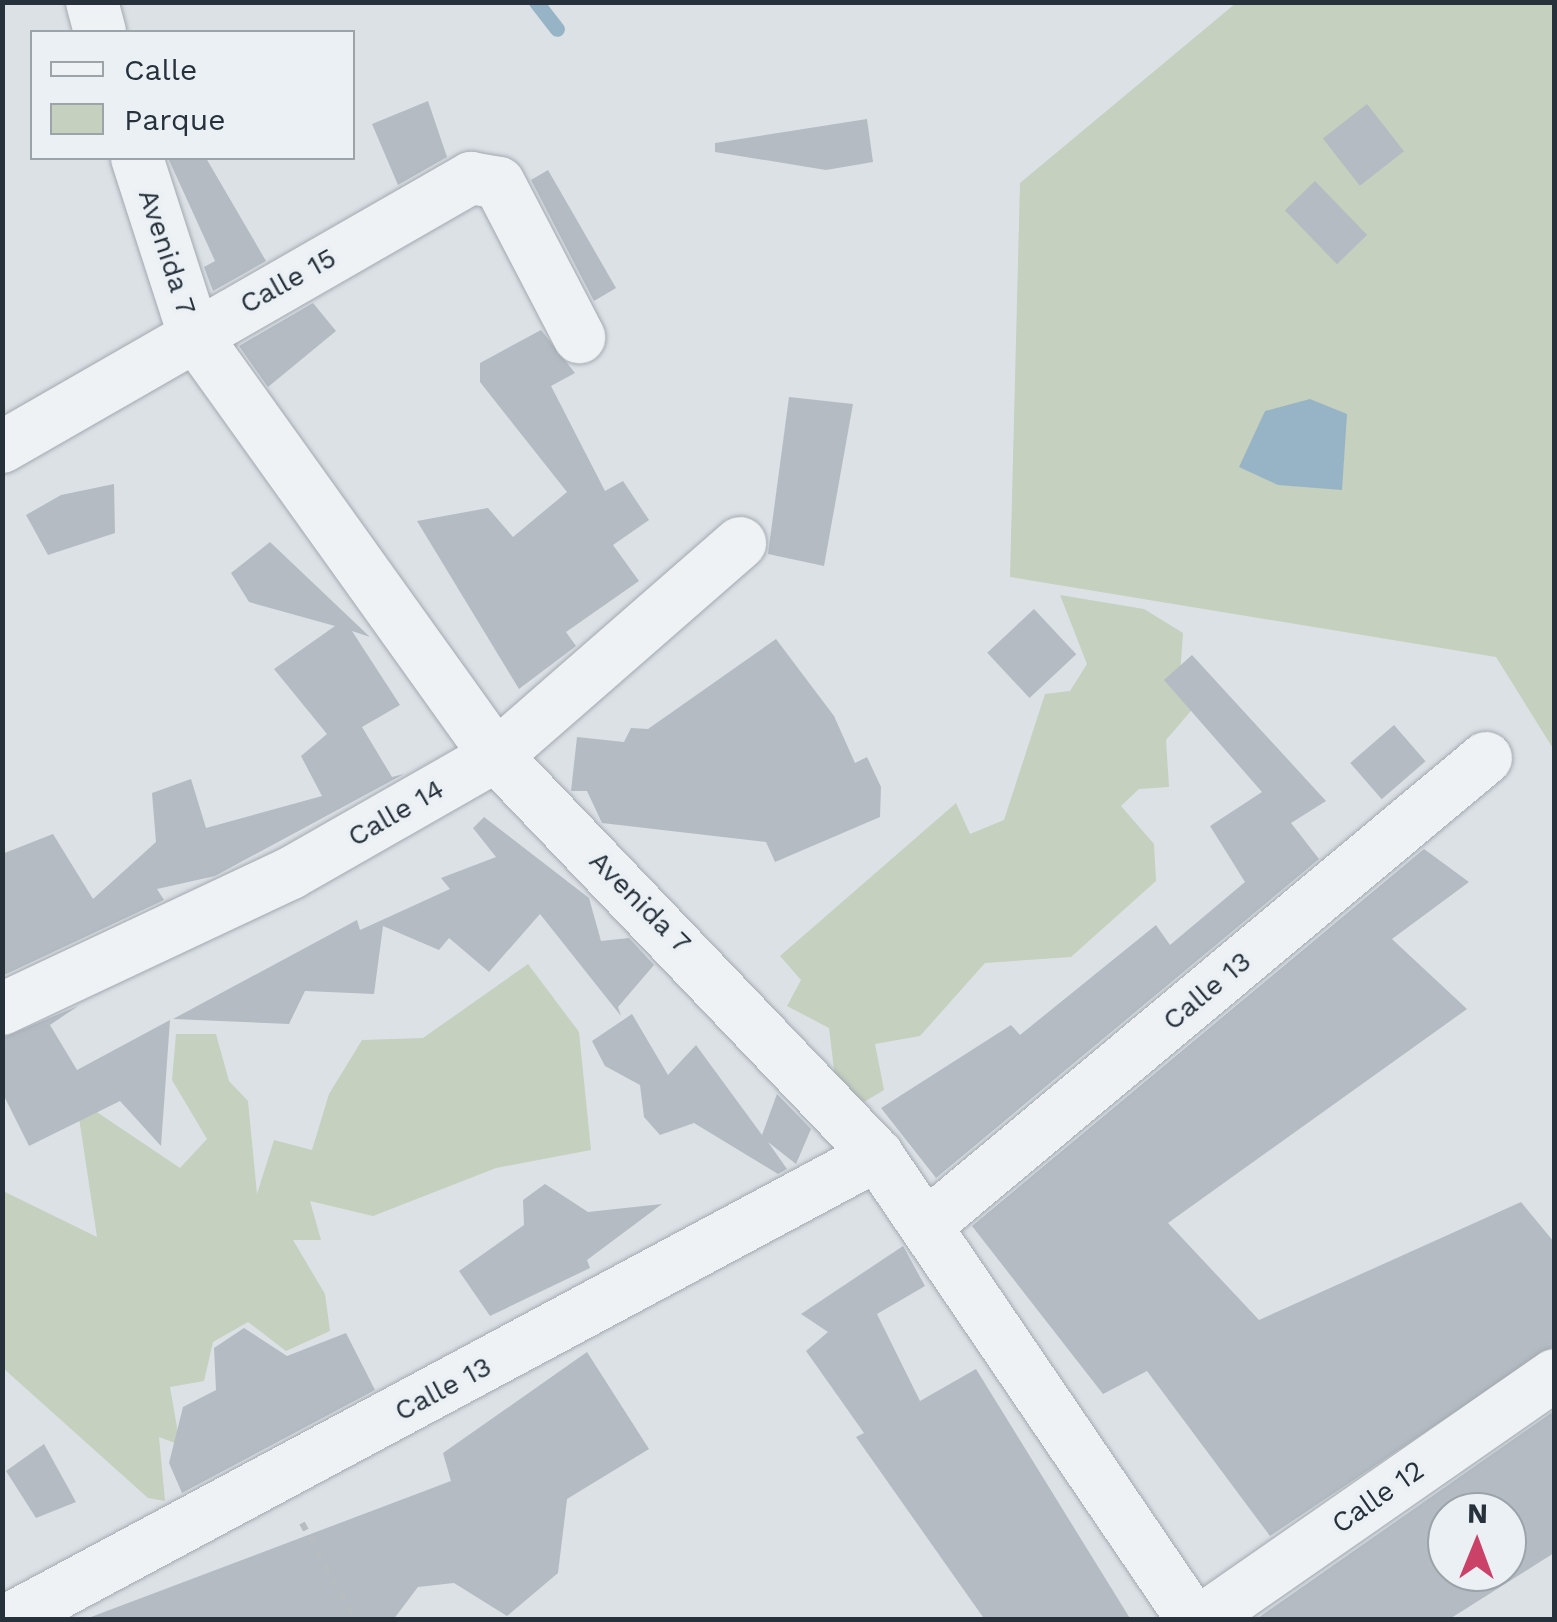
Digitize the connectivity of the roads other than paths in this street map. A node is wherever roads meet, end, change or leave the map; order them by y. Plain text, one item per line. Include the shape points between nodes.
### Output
1 (92, 2) edge
2 (99, 30) edge
3 (138, 160) edge
4 (194, 334) junction
5 (579, 337) dead end
6 (2, 447) edge
7 (740, 543) dead end
8 (496, 756) junction
9 (1486, 758) dead end
10 (2, 1008) edge
11 (877, 1156) junction
12 (928, 1224) junction
13 (1554, 1375) edge
14 (8, 1620) edge
15 (1193, 1620) edge
16 (1202, 1620) edge

1 - 2 street
3 - 4 street, Avenida 7
4 - 5 street, Calle 15 via 471,178 498,183
4 - 6 street, Calle 15
4 - 8 street, Avenida 7
7 - 8 street, Calle 14
8 - 10 street, Calle 14 via 290,872
8 - 11 street, Avenida 7
9 - 12 street, Calle 13
11 - 12 street, Avenida 7
11 - 14 street, Calle 13
12 - 15 street, Avenida 7
13 - 16 street, Calle 12

